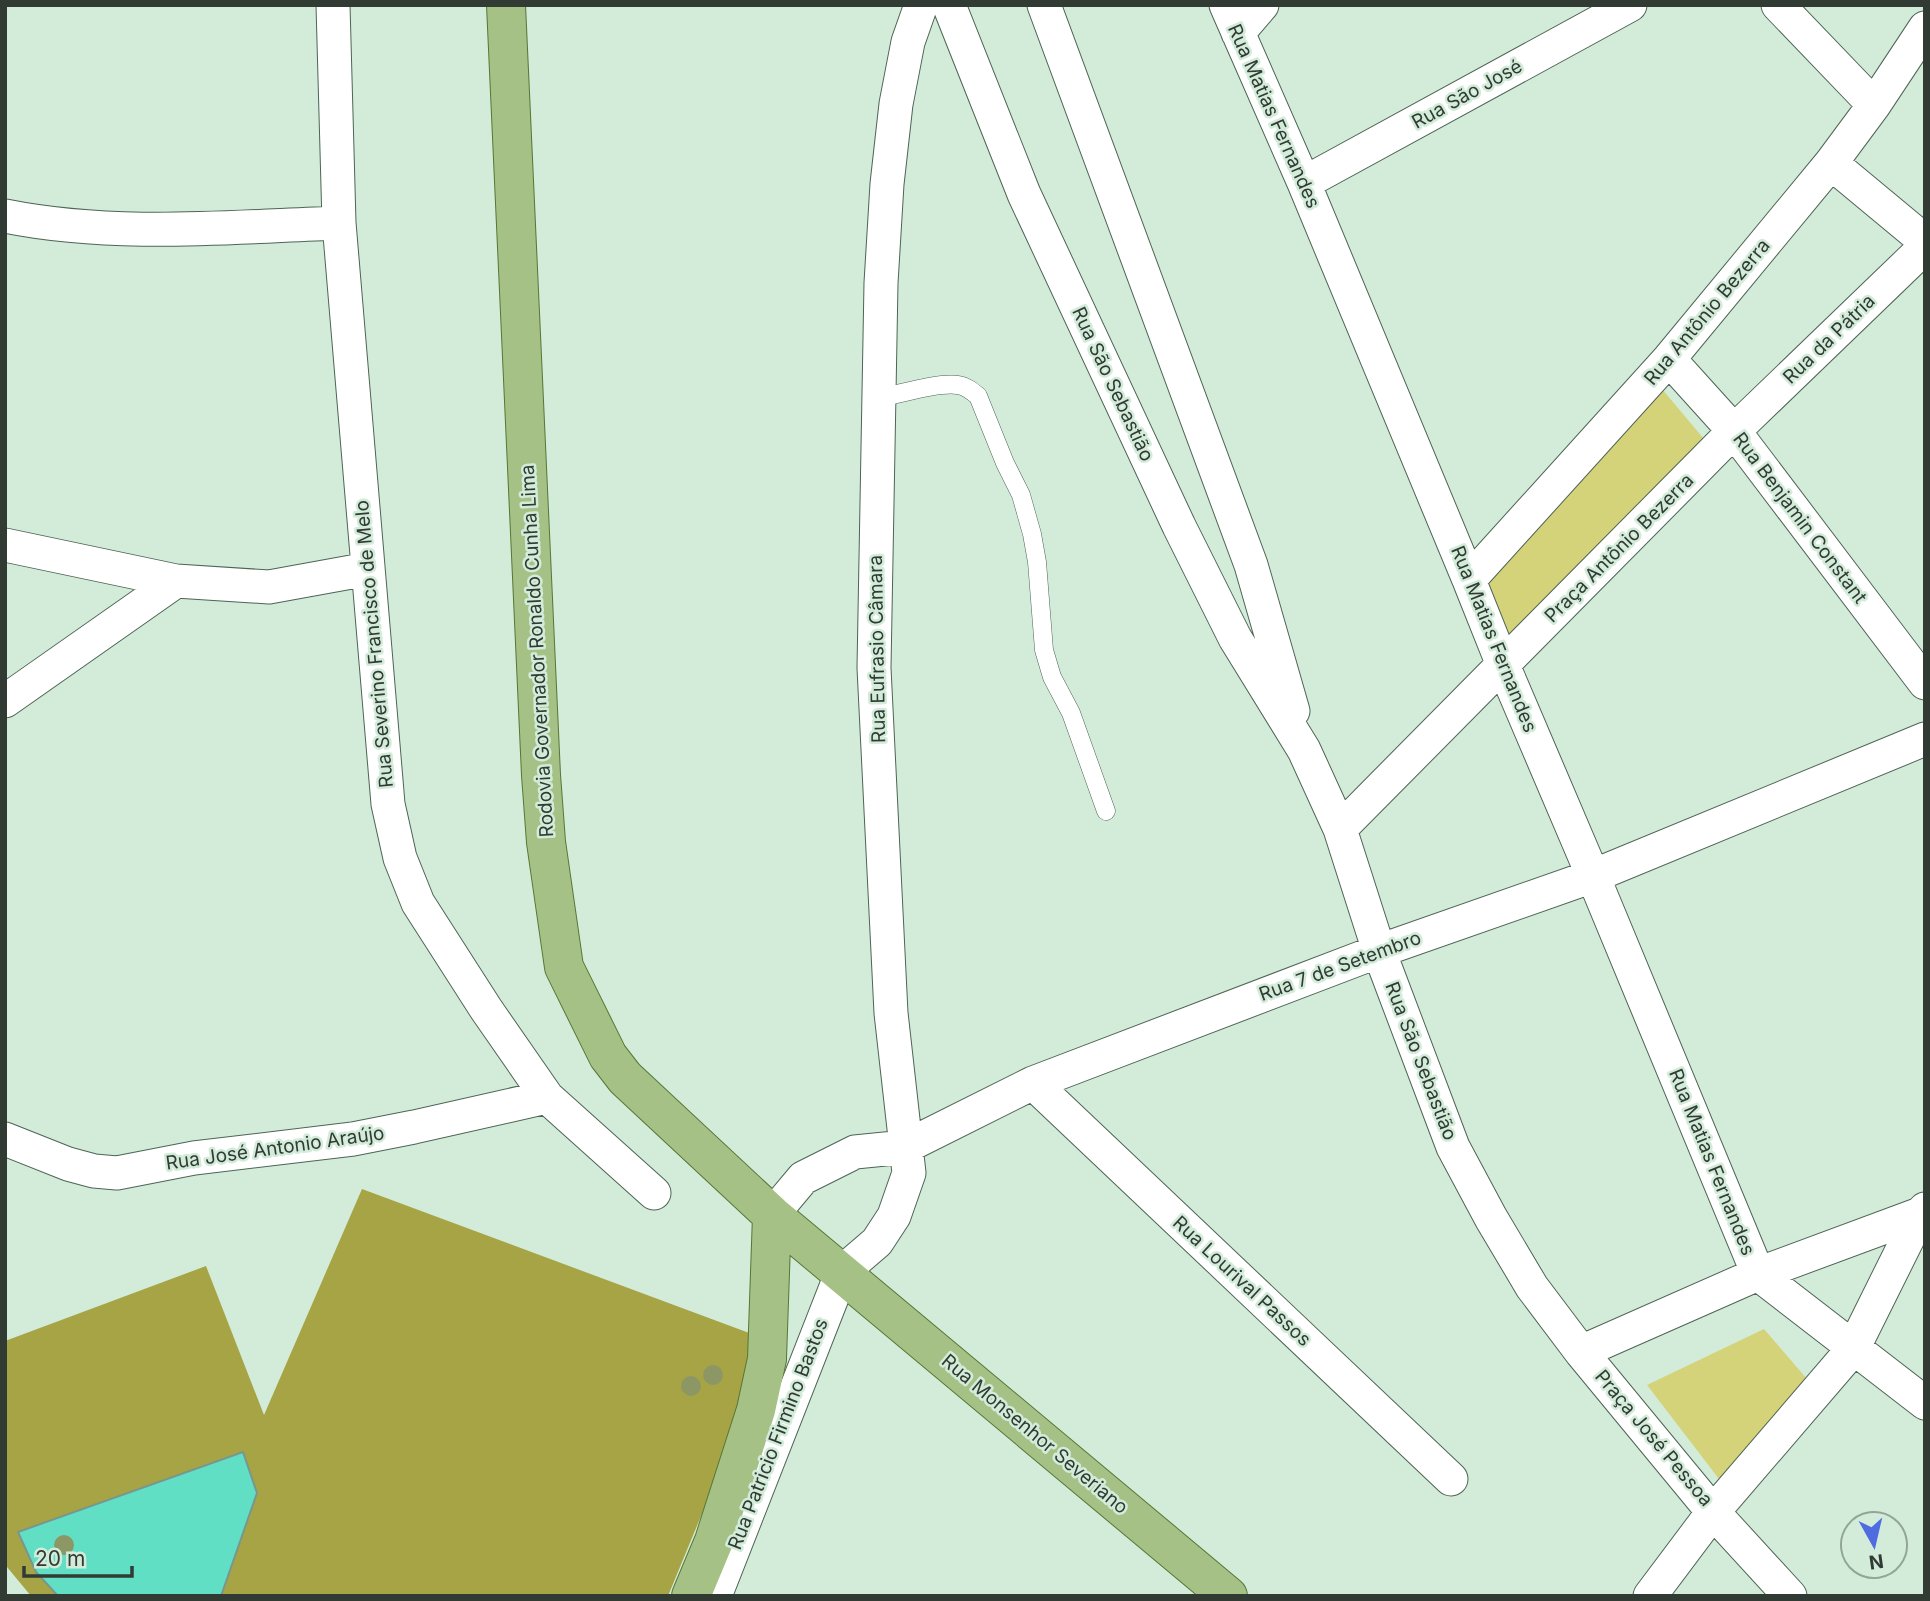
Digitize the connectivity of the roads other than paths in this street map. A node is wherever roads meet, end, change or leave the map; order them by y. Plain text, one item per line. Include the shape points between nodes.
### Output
1 (333, 5) edge
2 (506, 5) edge
3 (921, 5) edge
4 (949, 5) edge
5 (1044, 5) edge
6 (1262, 5) edge
7 (1630, 5) edge
8 (1779, 5) edge
9 (1232, 19) edge
10 (1925, 28) edge
11 (1874, 104) junction
12 (1831, 163) junction
13 (1304, 183) junction
14 (5, 216) edge
15 (338, 223) junction
16 (1925, 241) edge
17 (1925, 247) edge
18 (1669, 359) junction
19 (879, 398) junction
20 (1734, 431) junction
21 (5, 545) edge
22 (368, 569) junction
23 (1469, 580) junction
24 (176, 581) junction
25 (1503, 665) junction
26 (1925, 683) edge
27 (5, 701) edge
28 (1925, 739) edge
29 (1304, 750) junction
30 (1106, 811) dead end
31 (1340, 829) junction
32 (1593, 876) junction
33 (1379, 951) junction
34 (1033, 1083) junction
35 (547, 1097) junction
36 (5, 1139) edge
37 (905, 1147) junction
38 (654, 1193) dead end
39 (1923, 1211) edge
40 (772, 1215) junction
41 (842, 1272) junction
42 (1758, 1275) junction
43 (1853, 1349) junction
44 (1581, 1352) junction
45 (1925, 1403) edge
46 (1451, 1479) dead end
47 (1713, 1512) junction
48 (691, 1596) edge
49 (715, 1596) edge
50 (1228, 1596) edge
51 (1650, 1596) edge
52 (1790, 1596) edge

1 - 15 street, Rua Severino Francisco de Melo
2 - 40 main road, Rodovia Governador Ronaldo Cunha Lima via 541,775 564,967 608,1056 625,1078
3 - 19 street, Rua Eufrasio Câmara via 905,54 887,184
4 - 29 street, Rua São Sebastião via 1024,194 1179,526 1236,638
5 - 29 street, Rua São Sebastião via 1251,565
6 - 9 street
7 - 13 street, Rua São José
8 - 11 street
9 - 13 street, Rua Matias Fernandes
10 - 11 street, Rua Antônio Bezerra
11 - 12 street, Rua Antônio Bezerra
12 - 16 street
12 - 18 street, Rua Antônio Bezerra
13 - 23 street, Rua Matias Fernandes
14 - 15 street via 93,228 151,230
15 - 22 street, Rua Severino Francisco de Melo
17 - 20 street, Rua da Pátria
18 - 20 street, Rua Benjamin Constant
18 - 23 street, Rua Antônio Bezerra
19 - 30 lane via 958,385 978,396 1021,495 1032,534 1044,650 1052,677
19 - 37 street, Rua Eufrasio Câmara via 874,668 891,1013
20 - 25 street, Praça Antônio Bezerra
20 - 26 street, Rua Benjamin Constant
21 - 24 street
22 - 24 street via 269,587
22 - 35 street, Rua Severino Francisco de Melo via 387,804 400,858 418,903
23 - 25 street, Rua Matias Fernandes
24 - 27 street
25 - 31 street, Praça Antônio Bezerra
25 - 32 street, Rua Matias Fernandes
28 - 32 street, Rua 7 de Setembro
29 - 31 street, Rua São Sebastião
31 - 33 street, Rua São Sebastião
32 - 33 street, Rua 7 de Setembro
32 - 42 street, Rua Matias Fernandes
33 - 34 street, Rua 7 de Setembro
33 - 44 street, Rua São Sebastião via 1453,1147 1532,1287
34 - 37 street, Rua 7 de Setembro
34 - 46 street, Rua Lourival Passos
35 - 36 street, Rua José Antonio Araújo via 354,1139 194,1158 117,1173 68,1164
35 - 38 street, Rua Severino Francisco de Melo
37 - 40 street, Rua 7 de Setembro via 855,1153 832,1163 803,1178
37 - 41 street, Rua Eufrasio Câmara via 909,1173 894,1216 877,1241
39 - 42 street, Praça José Pessoa
39 - 43 street, Praça José Pessoa
40 - 41 main road, Rodovia Governador Ronaldo Cunha Lima
40 - 48 main road, Rua Patricio Firmino Bastos via 768,1359 757,1410
41 - 49 street, Rua Patricio Firmino Bastos
41 - 50 main road, Rua Monsenhor Severiano
42 - 43 street
42 - 44 street, Praça José Pessoa
43 - 45 street
43 - 47 street, Praça José Pessoa
44 - 47 street, Praça José Pessoa
47 - 51 street
47 - 52 street

